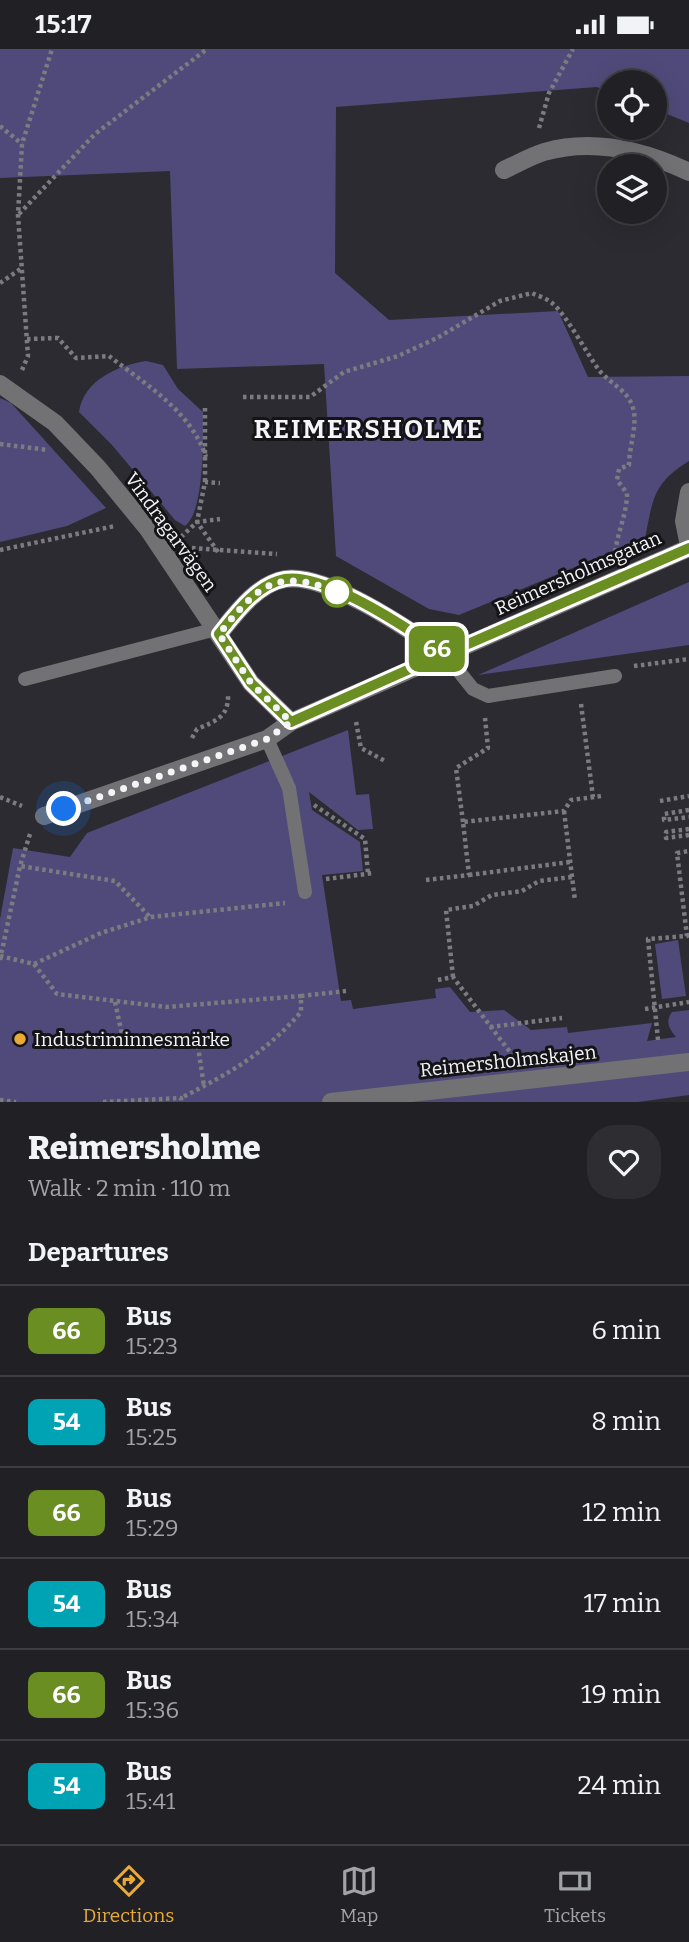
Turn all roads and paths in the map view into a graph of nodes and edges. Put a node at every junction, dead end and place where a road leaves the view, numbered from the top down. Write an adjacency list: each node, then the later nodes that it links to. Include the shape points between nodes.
1 (52, 49): 6 (path)
2 (207, 49): 9 (path, via 95,135)
3 (573, 49): 4 (path)
4 (538, 125)
5 (0, 126): 6 (path)
6 (22, 144): 9 (path)
7 (504, 170): 8 (street, via 544,152 585,146 633,150)
8 (689, 172)
9 (18, 215): 10 (path)
10 (22, 268): 11 (path); 12 (path)
11 (0, 283)
12 (27, 339): 13 (path, via 28,356); 19 (path, via 58,338 76,358 109,356 180,413)
13 (21, 370)
14 (0, 384): 33 (street, Vindragarvägen, via 55,423 98,468 148,529)
15 (243, 397): 32 (path, via 310,397 344,372 398,356 500,301 532,293 553,303 600,371 624,391 633,406 636,423 629,464 619,468 617,479 627,493 627,507)
16 (205, 408): 19 (path)
17 (0, 444): 18 (path, via 43,451)
18 (56, 448)
19 (205, 457): 20 (path)
20 (205, 482): 21 (path); 24 (path)
21 (220, 483)
22 (689, 492): 27 (street, via 684,521)
23 (220, 519): 24 (path)
24 (197, 521): 26 (path); 30 (path)
25 (113, 527): 29 (path)
26 (180, 538)
27 (689, 547): 34 (street, Reimersholmsgatan)
28 (188, 548): 30 (path)
29 (0, 550)
30 (218, 552): 31 (path)
31 (286, 555)
32 (615, 555)
33 (218, 631): 34 (street, via 260,590 285,579 314,582 398,620); 37 (lane); 41 (street, Vindragarvägen, via 251,683)
34 (445, 654): 38 (lane, via 473,689 488,696); 41 (street, Reimersholmsgatan)
35 (689, 659): 36 (path, via 634,666)
36 (615, 676): 38 (lane)
37 (25, 679)
38 (579, 683): 49 (path)
39 (228, 690): 43 (path, via 229,706 220,719 197,729)
40 (485, 709): 55 (path, via 488,748 456,768)
41 (291, 722): 44 (street, Reimersholmsgatan)
42 (356, 722): 45 (path, via 361,748)
43 (192, 738)
44 (267, 739): 46 (lane); 53 (street, Reimersholmsgatan)
45 (385, 761)
46 (289, 789): 64 (lane); 64 (path, via 365,839 371,874 322,880)
47 (602, 796): 49 (path)
48 (689, 796): 50 (path)
49 (593, 797): 51 (path, via 571,800)
50 (660, 801)
51 (564, 810): 55 (path); 59 (path)
52 (689, 810): 54 (path, via 663,814 664,820)
53 (44, 816): 60 (path, via 26,838)
54 (689, 817)
55 (463, 822): 61 (path)
56 (689, 829): 57 (path, via 666,832 666,838)
57 (689, 835)
58 (689, 851): 65 (path, via 677,853)
59 (570, 862): 61 (path); 62 (path)
60 (20, 866): 68 (path, via 116,881); 70 (path)
61 (469, 875): 63 (path)
62 (572, 877): 67 (path); 72 (path, via 539,881 522,891 446,910)
63 (426, 880)
64 (305, 892): 68 (path, via 281,905)
65 (682, 896): 66 (path); 69 (path)
66 (689, 899)
67 (575, 901)
68 (151, 917): 71 (path, via 101,933)
69 (688, 936): 78 (path, via 648,939)
70 (1, 958): 71 (path)
71 (34, 964): 76 (path, via 57,994)
72 (453, 977): 73 (path); 81 (path)
73 (438, 980)
74 (346, 991): 75 (path)
75 (301, 996): 76 (path, via 166,1007); 85 (path, via 301,1012 275,1041 236,1070)
76 (115, 1002): 85 (path, via 123,1039 198,1047)
77 (689, 1002): 78 (path)
78 (655, 1007): 79 (path); 83 (path)
79 (645, 1009)
80 (562, 1019): 81 (path)
81 (489, 1027): 84 (path, via 515,1059)
82 (689, 1062): 83 (street, Reimersholmskajen)
83 (661, 1065): 84 (street, Reimersholmskajen)
84 (518, 1081): 90 (street, Reimersholmskajen)
85 (204, 1086): 87 (path)
86 (0, 1100): 88 (path)
87 (181, 1100): 89 (path)
88 (16, 1102)
89 (103, 1102)
90 (331, 1102)

